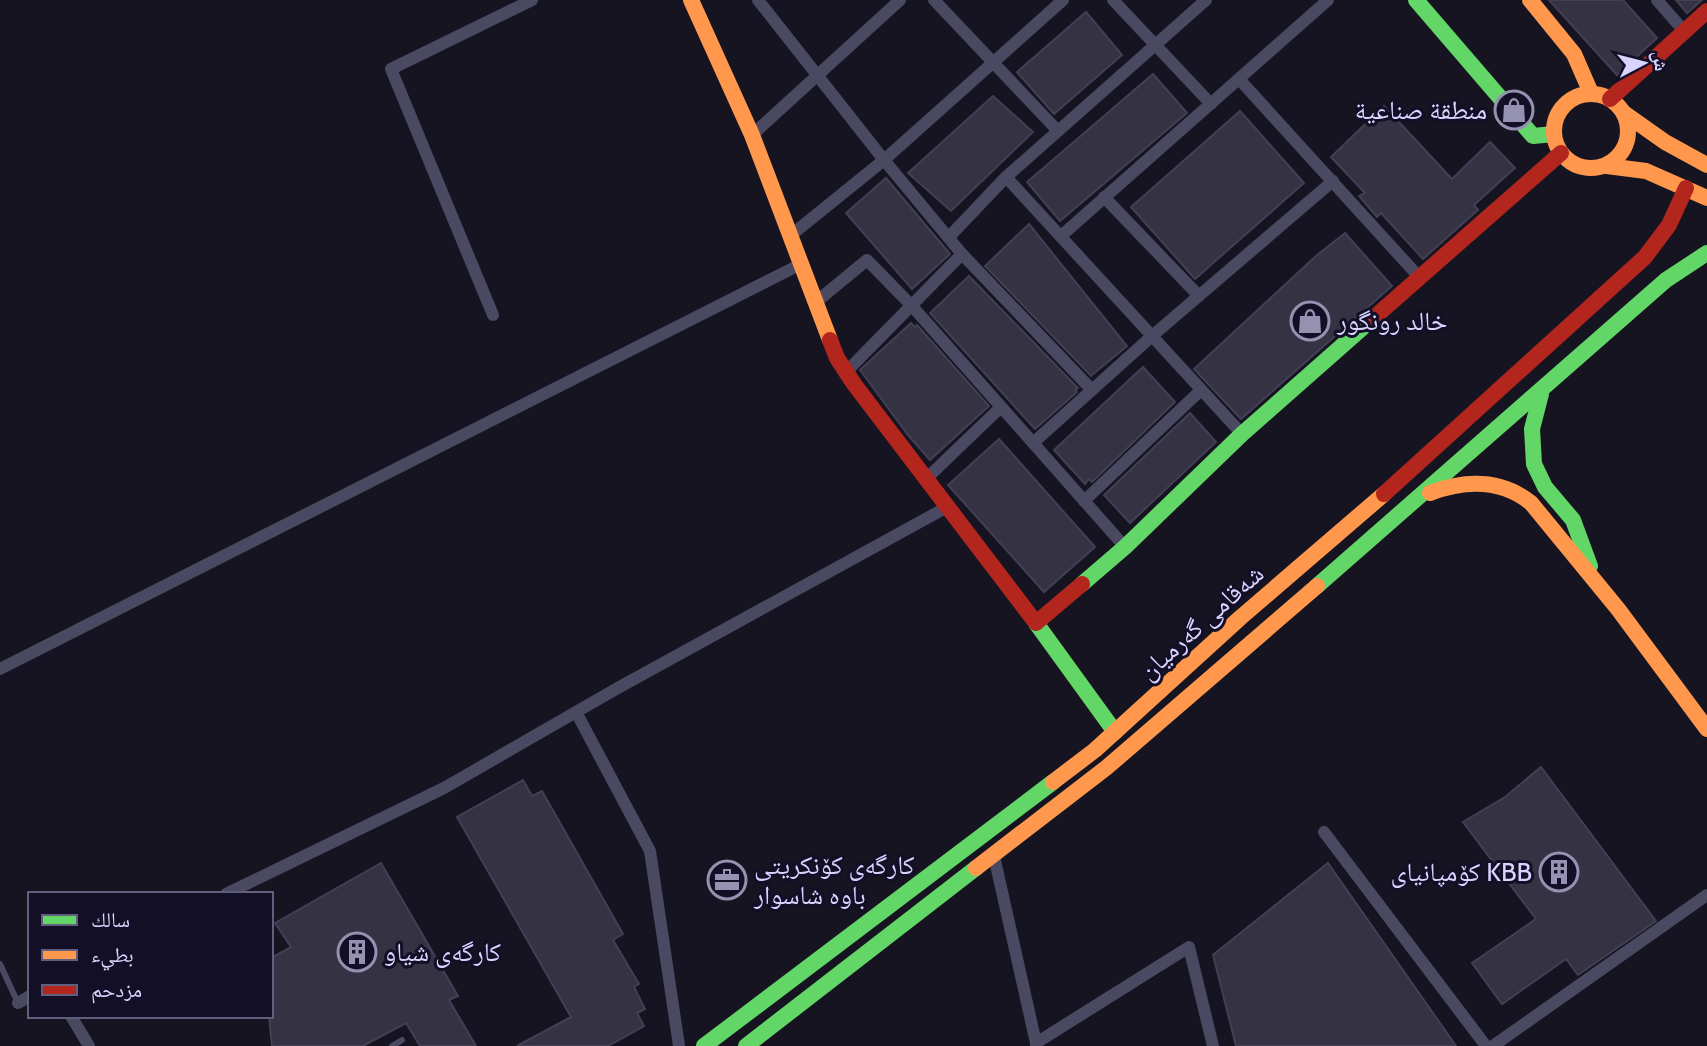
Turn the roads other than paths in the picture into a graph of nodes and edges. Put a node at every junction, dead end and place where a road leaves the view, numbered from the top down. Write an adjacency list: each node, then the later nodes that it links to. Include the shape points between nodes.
1 (532, 0): 47 (street, via 391,69)
2 (691, 0): 25 (main road)
3 (758, 0): 17 (street)
4 (900, 0): 17 (street)
5 (934, 0): 16 (street)
6 (1063, 0): 16 (street)
7 (1113, 0): 15 (street)
8 (1206, 0): 15 (street)
9 (1328, 0): 18 (street)
10 (1416, 0): 24 (main road, via 1534,136)
11 (1530, 0): 19 (main road, via 1578,58)
12 (1657, 0): 14 (street)
13 (1707, 11): 14 (main road)
14 (1684, 31): 20 (main road)
15 (1155, 45): 21 (street); 23 (street)
16 (992, 61): 23 (street); 27 (street)
17 (818, 77): 25 (street); 27 (street)
18 (1239, 79): 21 (street); 31 (street)
19 (1591, 93): 20 (main road); 24 (main road, via 1563,106)
20 (1610, 99): 22 (main road)
21 (1211, 104): 33 (street)
22 (1624, 113): 28 (main road); 29 (main road, via 1627,144)
23 (1058, 131): 30 (street)
24 (1554, 134): 26 (main road)
25 (752, 135): 35 (main road)
26 (1561, 153): 29 (main road, via 1577,166); 41 (main road)
27 (884, 160): 35 (street); 37 (street)
28 (1707, 165)
29 (1606, 166): 32 (main road, via 1643,169)
30 (1006, 177): 36 (street); 37 (street)
31 (1333, 181): 41 (street); 43 (street)
32 (1686, 188): 34 (main road); 42 (main road, شەقامی گەرمیان, via 1658,242)
33 (1104, 197): 36 (street); 43 (street)
34 (1707, 198)
35 (790, 236): 40 (main road)
36 (1061, 236): 48 (street)
37 (949, 237): 39 (street)
38 (1707, 253): 46 (main road, شەقامی گەرمیان, via 1666,280)
39 (962, 254): 45 (street); 51 (street)
40 (801, 264): 44 (main road); 65 (street)
41 (1420, 278): 54 (main road)
42 (1613, 287): 46 (main road); 62 (main road, شەقامی گەرمیان, via 1408,474)
43 (1199, 296): 48 (street)
44 (816, 302): 45 (street, via 867,261); 49 (main road)
45 (912, 306): 49 (street); 53 (street)
46 (1633, 310): 50 (main road, شەقامی گەرمیان)
47 (493, 315)
48 (1152, 336): 51 (street); 52 (street)
49 (846, 372): 56 (main road)
50 (1543, 389): 57 (main road, شەقامی گەرمیان); 61 (main road, via 1532,416 1536,471 1576,523)
51 (1092, 390): 55 (street)
52 (1201, 390): 54 (street); 58 (street)
53 (1001, 407): 55 (street); 56 (street)
54 (1242, 434): 60 (main road)
55 (1033, 443): 58 (street)
56 (927, 478): 59 (main road)
57 (1419, 498): 61 (main road, via 1466,482 1488,483 1511,492 1538,510); 64 (main road, شەقامی گەرمیان)
58 (1084, 500): 60 (street)
59 (949, 506): 63 (main road); 66 (street)
60 (1125, 547): 63 (main road)
61 (1592, 574): 67 (main road)
62 (1256, 604): 64 (main road); 68 (main road, شەقامی گەرمیان)
63 (1036, 623): 68 (main road)
64 (1273, 624): 70 (main road, شەقامی گەرمیان, via 1106,768)
65 (0, 669)
66 (576, 712): 71 (street, via 444,788); 80 (street, via 650,851)
67 (1707, 729)
68 (1115, 732): 81 (main road, شەقامی گەرمیان)
69 (1324, 832): 84 (street)
70 (994, 856): 77 (street); 82 (main road, شەقامی گەرمیان)
71 (230, 892)
72 (1707, 895): 85 (street)
73 (0, 964): 74 (lane)
74 (24, 1000)
75 (72, 1018): 78 (street)
76 (401, 1040): 79 (lane)
77 (1036, 1045): 83 (street, via 1189,947)
78 (89, 1046)
79 (392, 1046)
80 (680, 1046)
81 (704, 1046)
82 (746, 1046)
83 (1213, 1046)
84 (1486, 1046)
85 (1493, 1046)

